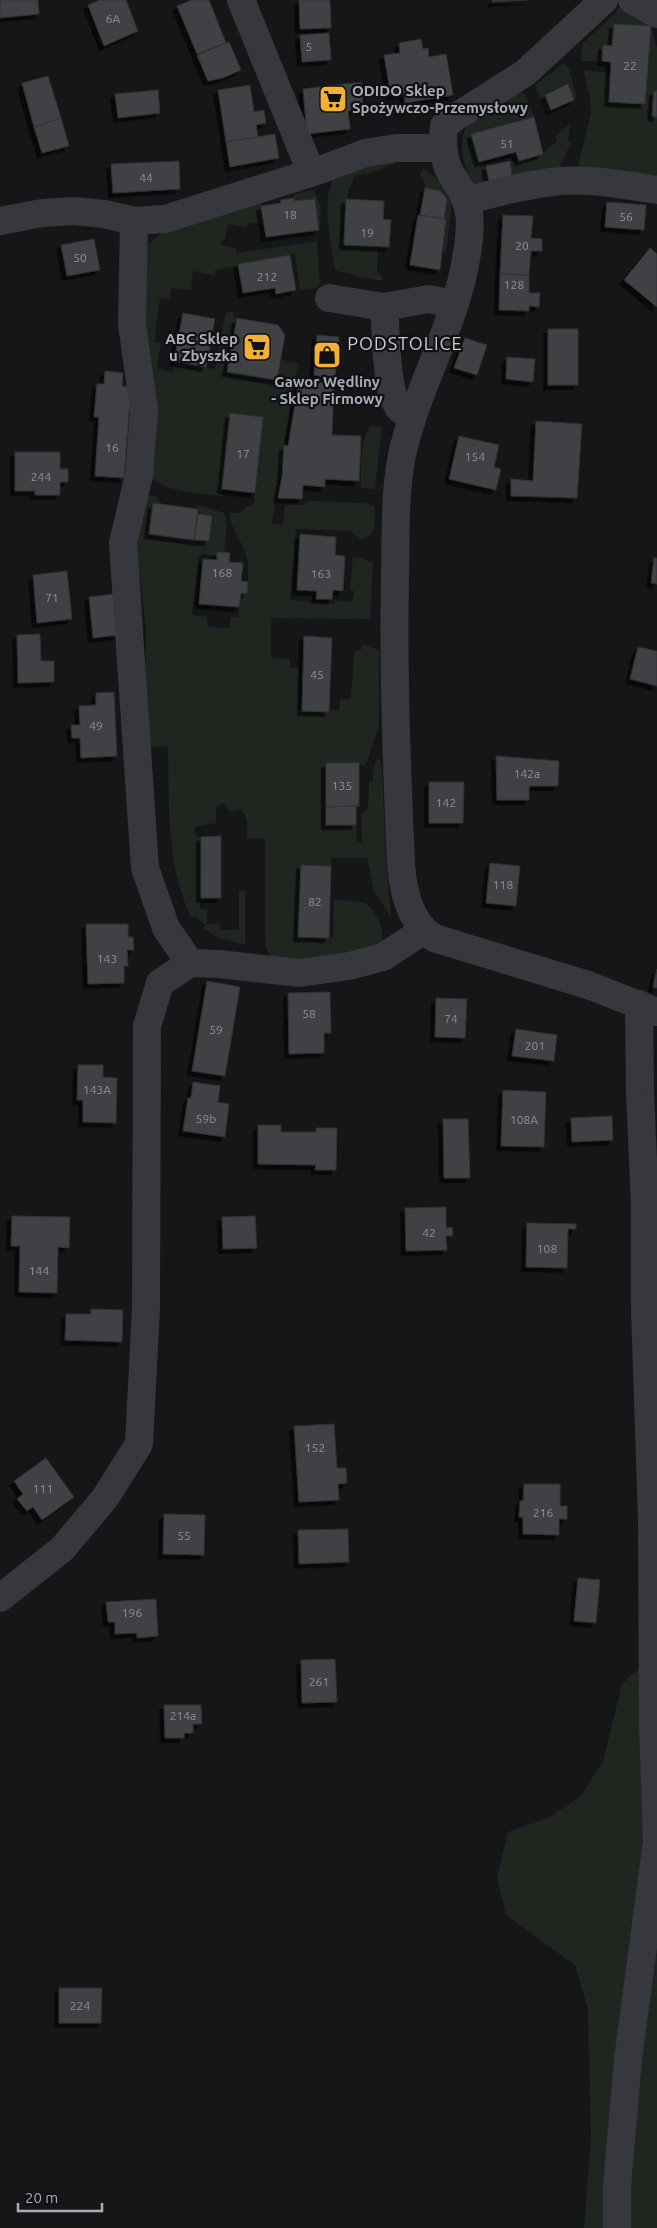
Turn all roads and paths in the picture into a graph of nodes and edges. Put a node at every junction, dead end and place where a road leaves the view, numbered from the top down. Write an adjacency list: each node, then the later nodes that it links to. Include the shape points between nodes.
1 (241, 0): 6 (street)
2 (604, 0): 5 (street, via 525,73 448,122 444,126)
3 (632, 0): 4 (street)
4 (657, 14)
5 (443, 148): 6 (street, via 397,148 365,153); 8 (street, via 450,174)
6 (311, 172): 10 (street, via 165,219)
7 (657, 190): 8 (street, via 563,181 513,188)
8 (466, 201): 12 (street, via 470,218 467,255)
9 (0, 221): 10 (street, via 74,210)
10 (134, 221): 16 (street, via 132,324 144,410 138,475 123,543 145,868 166,928)
11 (329, 298): 13 (street)
12 (454, 304): 13 (street, via 429,299); 14 (street)
13 (384, 307): 14 (street, via 391,392 403,413)
14 (413, 415): 15 (street, via 402,456 396,521 396,736 402,876 411,908)
15 (423, 931): 16 (street, via 383,957 349,966 299,973); 17 (street, via 445,942 588,985)
16 (190, 964): 18 (street, via 160,983 147,1026 146,1308 139,1444 105,1498 62,1549)
17 (648, 1008): 19 (street, via 640,1092 652,1520 656,1841 628,2059 617,2186)
18 (0, 1598)
19 (617, 2228)

